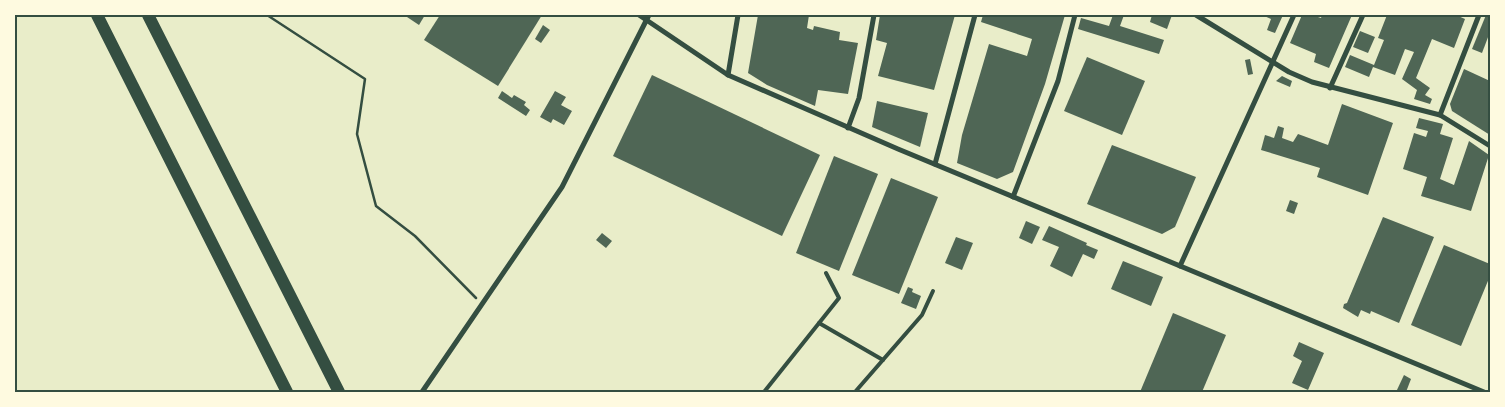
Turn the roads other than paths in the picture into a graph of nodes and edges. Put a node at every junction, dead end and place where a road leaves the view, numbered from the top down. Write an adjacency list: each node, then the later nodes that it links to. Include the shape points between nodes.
1 (97, 15): 26 (highway)
2 (148, 15): 27 (highway)
3 (639, 15): 12 (street)
4 (738, 15): 14 (street)
5 (874, 15): 17 (street, via 859,98)
6 (975, 15): 19 (street)
7 (1075, 15): 20 (street, via 1058,81)
8 (1196, 15): 13 (street)
9 (1294, 15): 13 (street)
10 (1363, 15): 15 (street)
11 (1479, 15): 16 (street)
12 (648, 18): 14 (street); 28 (street, via 562,186)
13 (1272, 61): 15 (street, via 1289,72); 21 (street)
14 (728, 75): 17 (street)
15 (1330, 88): 16 (street)
16 (1440, 115): 18 (street)
17 (848, 128): 19 (street)
18 (1490, 146)
19 (935, 164): 20 (street)
20 (1013, 197): 21 (street)
21 (1180, 266): 31 (street)
22 (826, 273): 24 (lane, via 839,298)
23 (933, 291): 25 (lane, via 922,315)
24 (819, 323): 25 (lane); 29 (lane)
25 (883, 360): 30 (lane)
26 (287, 392)
27 (339, 392)
28 (422, 392)
29 (764, 392)
30 (855, 392)
31 (1484, 392)

